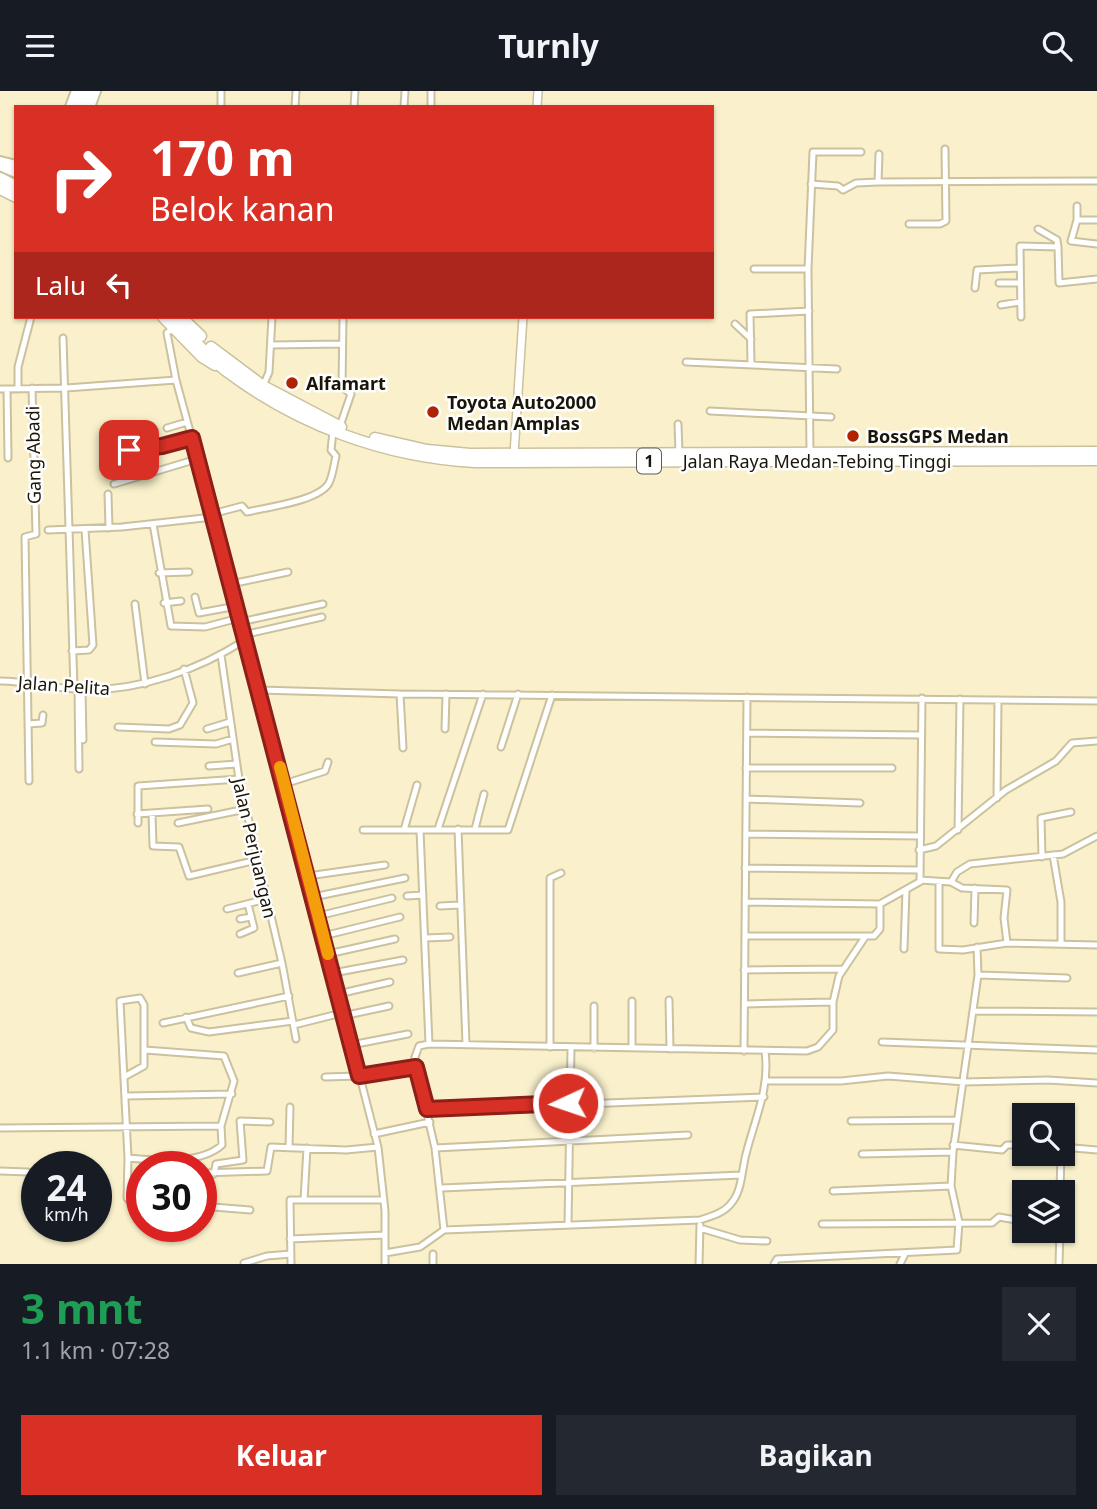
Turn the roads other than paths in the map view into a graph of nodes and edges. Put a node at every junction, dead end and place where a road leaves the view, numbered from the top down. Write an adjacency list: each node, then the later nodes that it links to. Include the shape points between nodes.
1 (945, 149): 7 (street)
2 (861, 152): 8 (street, via 814,151)
3 (879, 154): 6 (street)
4 (0, 178): 9 (highway)
5 (1097, 181): 7 (street)
6 (878, 182): 7 (street); 8 (street, via 856,183 843,190)
7 (946, 182): 13 (street, via 946,222)
8 (811, 184): 19 (street)
9 (14, 193)
10 (1077, 206): 11 (street)
11 (1077, 220): 12 (street); 15 (street, via 1072,243)
12 (1097, 220)
13 (909, 224)
14 (1038, 229): 16 (street, via 1057,240)
15 (1097, 244)
16 (1058, 247): 17 (street, via 1020,246); 20 (street, via 1059,283)
17 (1019, 268): 22 (street); 23 (street, via 977,270)
18 (754, 269): 19 (street)
19 (808, 269): 26 (street)
20 (1097, 279)
21 (999, 283): 22 (street)
22 (1019, 283): 24 (street)
23 (975, 288)
24 (1020, 302): 25 (street); 27 (street)
25 (1001, 305)
26 (809, 311): 37 (street, via 751,313); 44 (street)
27 (1021, 317)
28 (30, 319): 49 (street, via 18,367)
29 (183, 319): 40 (highway, 1)
30 (192, 319): 43 (highway)
31 (272, 319): 39 (street)
32 (343, 319): 38 (street)
33 (523, 319): 63 (street)
34 (172, 322): 40 (highway, 1); 43 (highway, via 201,357); 46 (street, via 167,343)
35 (734, 324): 37 (street)
36 (62, 338): 51 (street)
37 (751, 339): 42 (street)
38 (342, 344): 39 (street); 58 (street, via 342,387 351,394)
39 (271, 345): 47 (street)
40 (211, 352): 43 (highway, 1)
41 (686, 362): 42 (street)
42 (751, 364): 44 (street)
43 (226, 365): 47 (highway, Jalan Raya Medan-Tebing Tinggi / 1); 58 (highway, Jalan Raya Medan-Tebing Tinggi / 1, via 282,407)
44 (811, 366): 45 (street); 53 (street)
45 (837, 369)
46 (176, 380): 51 (street); 55 (street)
47 (263, 386): 58 (highway, Jalan Raya Medan-Tebing Tinggi / 1)
48 (3, 389): 49 (street); 65 (street)
49 (18, 389): 50 (street)
50 (32, 389): 51 (street); 93 (street, Gang Abadi, via 35,535 25,538)
51 (66, 389): 74 (street)
52 (710, 411): 53 (street)
53 (812, 415): 54 (street); 62 (street)
54 (831, 417)
55 (187, 422): 57 (street); 59 (street)
56 (678, 424): 64 (street)
57 (167, 428)
58 (336, 429): 63 (highway, Jalan Raya Medan-Tebing Tinggi / 1, via 427,450); 67 (highway, Jalan Raya Medan-Tebing Tinggi / 1, via 418,456 475,462); 70 (street, via 332,475 315,495 247,512 242,506)
59 (192, 438): 61 (street); 66 (street)
60 (1097, 452): 62 (highway, Jalan Raya Medan-Tebing Tinggi / 1)
61 (106, 453)
62 (810, 453): 64 (highway, Jalan Raya Medan-Tebing Tinggi / 1)
63 (514, 454): 64 (highway, Jalan Raya Medan-Tebing Tinggi / 1)
64 (679, 454)
65 (8, 459)
66 (197, 459): 68 (street); 70 (street)
67 (1097, 460)
68 (114, 484)
69 (108, 494): 72 (street)
70 (213, 515): 71 (street); 79 (street)
71 (153, 524): 72 (street); 78 (street)
72 (109, 527): 75 (street)
73 (48, 530): 74 (street)
74 (70, 530): 75 (street); 89 (street)
75 (85, 530): 89 (street, via 93,645 89,650)
76 (189, 572): 78 (street)
77 (288, 572): 79 (street)
78 (159, 573): 82 (street)
79 (231, 584): 85 (street)
80 (195, 597): 85 (street, via 199,613)
81 (181, 601): 82 (street)
82 (164, 603): 87 (street, via 173,627)
83 (135, 604): 94 (street)
84 (323, 604): 87 (street)
85 (237, 606): 87 (street)
86 (322, 617): 88 (street)
87 (240, 620): 88 (street)
88 (244, 638): 90 (street, Jalan Pelita); 96 (street)
89 (72, 651): 95 (street)
90 (221, 655): 91 (street, Jalan Pelita); 108 (street, Jalan Perjuangan)
91 (184, 669): 94 (street, Jalan Pelita); 110 (street, via 192,703 180,725 169,729)
92 (0, 681): 93 (street, Jalan Pelita)
93 (27, 682): 95 (street, Jalan Pelita); 109 (street)
94 (145, 684): 95 (street, Jalan Pelita)
95 (78, 689): 116 (street); 126 (street)
96 (260, 690): 97 (street); 129 (street)
97 (400, 694): 98 (street); 120 (street)
98 (446, 694): 99 (street); 111 (street)
99 (483, 694): 100 (street); 144 (street)
100 (518, 694): 101 (street); 119 (street)
101 (552, 695): 102 (street); 146 (street, via 510,829)
102 (747, 697): 103 (street); 113 (street)
103 (922, 698): 104 (street); 114 (street)
104 (960, 699): 105 (street); 150 (street)
105 (998, 700): 106 (street); 132 (street)
106 (1097, 701)
107 (43, 715): 109 (street, via 42,723)
108 (230, 722): 112 (street); 115 (street, Jalan Perjuangan)
109 (29, 725): 128 (street)
110 (118, 727)
111 (445, 729)
112 (208, 730)
113 (747, 733): 114 (street); 124 (street)
114 (920, 735): 153 (street)
115 (233, 739): 117 (street, via 219,744); 122 (street, Jalan Perjuangan)
116 (83, 740)
117 (155, 741)
118 (1097, 741): 132 (street, via 1072,744 1056,761)
119 (501, 747)
120 (403, 748)
121 (328, 762): 129 (street, via 325,771)
122 (237, 764): 123 (street); 127 (street, Jalan Perjuangan)
123 (209, 767)
124 (746, 768): 125 (street); 133 (street)
125 (892, 768)
126 (79, 769)
127 (239, 779): 136 (street, Jalan Perjuangan); 140 (street, via 138,786)
128 (29, 781)
129 (284, 784): 162 (street)
130 (417, 785): 148 (street)
131 (484, 794): 146 (street)
132 (997, 798): 150 (street)
133 (746, 799): 134 (street); 151 (street)
134 (860, 803)
135 (208, 809): 137 (street)
136 (246, 809): 141 (street); 157 (street, Jalan Perjuangan)
137 (190, 810): 138 (street); 141 (street)
138 (152, 813): 140 (street); 157 (street, via 153,846 179,847 189,876)
139 (1071, 813): 156 (street, via 1041,818)
140 (138, 814): 142 (street)
141 (193, 821): 143 (street)
142 (138, 823)
143 (178, 823)
144 (438, 829): 145 (street); 149 (street)
145 (458, 829): 146 (street); 177 (street)
146 (474, 829)
147 (363, 830): 148 (street)
148 (404, 830): 149 (street)
149 (420, 830): 169 (street)
150 (958, 830): 154 (street, via 936,846)
151 (746, 834): 153 (street); 159 (street)
152 (1097, 835): 155 (street)
153 (919, 837): 154 (street)
154 (919, 850): 160 (street)
155 (1053, 855): 156 (street); 193 (street, via 1061,902)
156 (1042, 857): 166 (street, via 970,864)
157 (257, 860): 173 (street, Jalan Perjuangan)
158 (385, 865): 162 (street)
159 (745, 868): 160 (street); 174 (street)
160 (919, 870): 164 (street)
161 (561, 873): 228 (street, via 550,879)
162 (308, 876): 171 (street)
163 (405, 878): 171 (street)
164 (921, 881): 165 (street); 168 (street)
165 (939, 882): 166 (street); 195 (street, via 939,949)
166 (951, 882): 167 (street)
167 (975, 888): 184 (street); 192 (street, via 1007,891)
168 (906, 890): 176 (street); 196 (street)
169 (423, 895): 170 (street); 190 (street)
170 (407, 896)
171 (313, 897): 180 (street)
172 (392, 898): 180 (street)
173 (266, 899): 175 (street); 199 (street, Jalan Perjuangan)
174 (745, 902): 176 (street); 187 (street)
175 (248, 904): 179 (street); 181 (street)
176 (880, 904): 189 (street, via 879,932)
177 (458, 905): 178 (street); 225 (street)
178 (440, 906)
179 (226, 909)
180 (318, 916): 186 (street)
181 (251, 917): 183 (street); 185 (street, via 254,929)
182 (400, 918): 186 (street)
183 (240, 919)
184 (974, 923)
185 (240, 934)
186 (323, 936): 197 (street)
187 (745, 936): 189 (street); 201 (street)
188 (450, 937): 190 (street)
189 (865, 937): 200 (street)
190 (426, 938): 224 (street)
191 (395, 939): 197 (street)
192 (1007, 943): 193 (street); 195 (street)
193 (1061, 944): 194 (street)
194 (1097, 945)
195 (977, 947): 204 (street)
196 (904, 949)
197 (328, 954): 203 (street)
198 (403, 960): 203 (street)
199 (282, 963): 202 (street); 208 (street, Jalan Perjuangan)
200 (843, 969): 201 (street); 211 (street)
201 (744, 970): 212 (street)
202 (238, 973)
203 (333, 973): 207 (street)
204 (978, 975): 205 (street); 215 (street)
205 (1067, 978)
206 (390, 982): 207 (street)
207 (338, 994): 217 (street)
208 (289, 996): 218 (street); 220 (street, Jalan Perjuangan)
209 (669, 1000): 232 (street)
210 (632, 1001): 231 (street)
211 (833, 1002): 212 (street); 236 (street, via 833,1030 818,1047)
212 (745, 1004): 235 (street)
213 (389, 1006): 217 (street)
214 (594, 1006): 230 (street)
215 (973, 1011): 216 (street); 227 (street)
216 (1097, 1012)
217 (343, 1014): 220 (street); 226 (street)
218 (186, 1017): 219 (street); 220 (street, via 191,1028 209,1032)
219 (163, 1023)
220 (294, 1023): 222 (street, Jalan Perjuangan)
221 (408, 1034): 226 (street)
222 (296, 1039)
223 (882, 1042): 227 (street)
224 (429, 1044): 225 (street); 237 (street, via 416,1050)
225 (466, 1044): 228 (street)
226 (351, 1045): 238 (street)
227 (969, 1046): 234 (street); 242 (street)
228 (550, 1047): 229 (street)
229 (571, 1048): 230 (street); 247 (street)
230 (594, 1048): 231 (street)
231 (632, 1048): 232 (street)
232 (670, 1049): 235 (street)
233 (145, 1050): 239 (street, via 143,1069); 239 (street, via 143,1001 122,999); 244 (street, via 222,1055 233,1075)
234 (1097, 1050)
235 (744, 1051): 236 (street)
236 (765, 1051): 241 (street)
237 (416, 1067): 238 (street); 249 (street)
238 (359, 1076): 240 (street); 257 (street)
239 (124, 1077): 245 (street)
240 (325, 1077)
241 (767, 1081): 242 (street, via 888,1076); 246 (street)
242 (964, 1082): 243 (street); 250 (street)
243 (1097, 1083)
244 (232, 1094): 245 (street); 254 (street)
245 (126, 1095): 256 (street)
246 (764, 1097): 247 (street); 275 (street)
247 (568, 1103): 249 (street); 259 (street)
248 (290, 1107): 261 (street)
249 (427, 1109): 253 (street)
250 (957, 1120): 251 (street); 264 (street)
251 (851, 1121)
252 (270, 1122): 271 (street, via 240,1121 243,1160)
253 (430, 1122): 257 (street); 266 (street)
254 (221, 1126): 256 (street); 269 (street, via 222,1145)
255 (0, 1128): 256 (street)
256 (128, 1128): 268 (street)
257 (374, 1134): 262 (street)
258 (688, 1135): 259 (street)
259 (568, 1142): 266 (street); 276 (street)
260 (1012, 1145): 264 (street, via 1002,1150)
261 (289, 1147): 263 (street); 274 (street, via 271,1147 267,1171)
262 (377, 1147): 263 (street); 281 (street)
263 (307, 1148): 280 (street)
264 (953, 1148): 270 (street); 277 (street)
265 (1075, 1148): 267 (street)
266 (435, 1149): 278 (street)
267 (1097, 1150)
268 (128, 1151)
269 (209, 1151)
270 (862, 1154)
271 (217, 1164)
272 (0, 1171): 273 (street)
273 (21, 1172)
274 (217, 1174)
275 (741, 1175): 276 (street); 285 (street, via 737,1195 728,1207)
276 (568, 1183): 278 (street); 287 (street)
277 (951, 1186): 279 (street); 286 (street)
278 (442, 1188): 290 (street)
279 (833, 1191)
280 (304, 1200): 281 (street); 292 (street, via 289,1202)
281 (384, 1201): 291 (street)
282 (217, 1207): 283 (street)
283 (250, 1210)
284 (1012, 1219): 286 (street)
285 (700, 1220): 287 (street); 289 (street)
286 (958, 1222): 288 (street); 298 (street, via 955,1251)
287 (568, 1224): 290 (street)
288 (822, 1224)
289 (700, 1228): 293 (street, via 740,1240); 303 (street)
290 (444, 1230): 295 (street, via 419,1247)
291 (385, 1235): 292 (street); 295 (street)
292 (290, 1238): 296 (street)
293 (766, 1241)
294 (1060, 1243): 306 (street)
295 (385, 1253): 301 (street)
296 (291, 1254): 299 (street); 300 (street)
297 (433, 1254): 302 (street)
298 (905, 1254): 304 (street, via 777,1259); 305 (street)
299 (244, 1263)
300 (291, 1264)
301 (385, 1264)
302 (433, 1264)
303 (699, 1264)
304 (774, 1264)
305 (900, 1264)
306 (1059, 1264)

